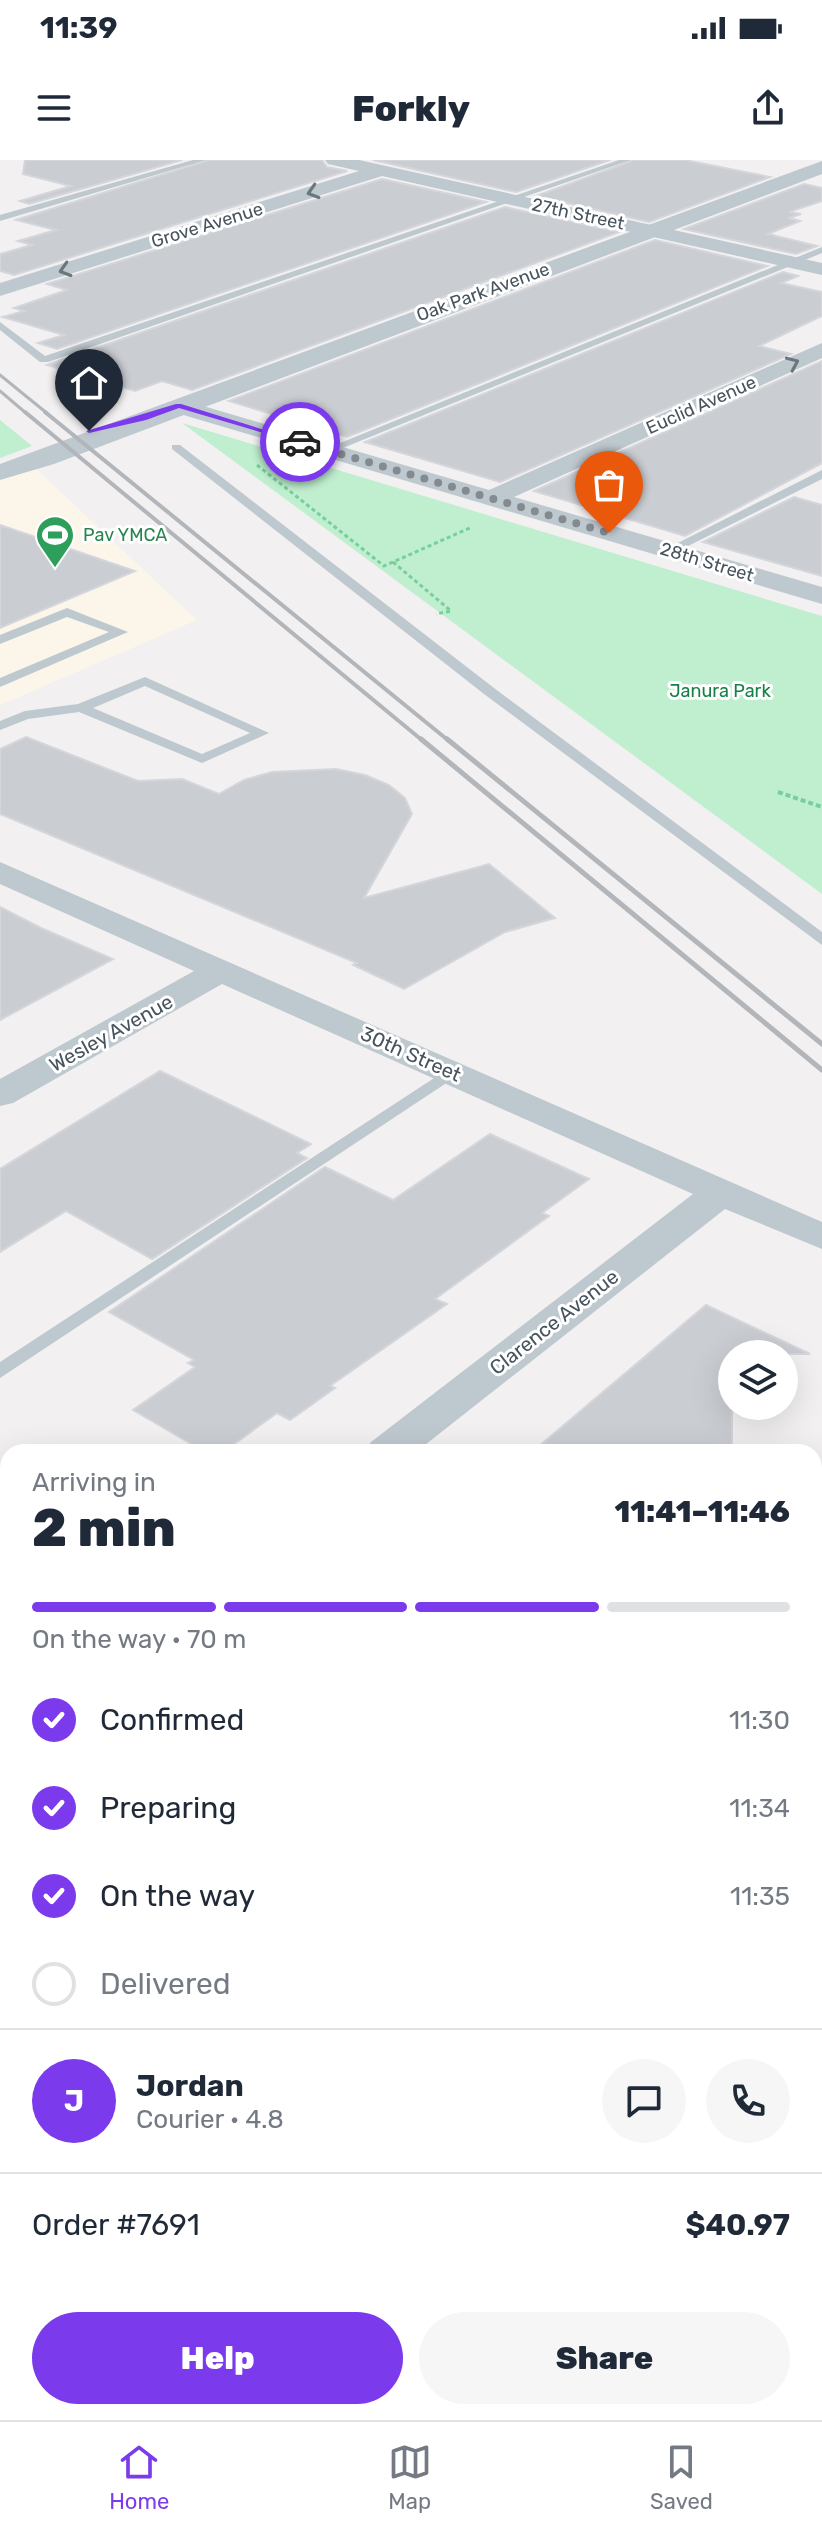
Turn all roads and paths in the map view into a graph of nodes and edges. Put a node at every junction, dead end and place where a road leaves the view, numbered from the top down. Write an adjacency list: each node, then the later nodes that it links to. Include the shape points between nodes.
1 (202, 160): 8 (lane)
2 (334, 160): 6 (street, 27th Street)
3 (414, 160): 6 (street, Grove Avenue)
4 (627, 160): 7 (lane)
5 (822, 167): 9 (street, Oak Park Avenue)
6 (381, 170): 7 (street, 27th Street); 13 (street, Grove Avenue, one-way to 13)
7 (510, 199): 9 (street, 27th Street); 14 (lane, via 44,360)
8 (0, 218)
9 (650, 230): 11 (street, 27th Street); 16 (street, Oak Park Avenue)
10 (822, 250): 11 (lane)
11 (792, 262): 12 (street, 27th Street); 18 (lane)
12 (822, 269)
13 (0, 290)
14 (0, 325)
15 (822, 350): 22 (street, Euclid Avenue, one-way to 15)
16 (178, 406): 18 (street, 28th Street); 20 (street, Oak Park Avenue)
17 (176, 447): 33 (lane, via 489,691)
18 (329, 450): 22 (street, 28th Street)
19 (247, 457): 23 (path, via 384,566)
20 (0, 472)
21 (822, 474): 24 (lane)
22 (492, 498): 24 (street, 28th Street)
23 (477, 524)
24 (668, 551): 25 (street, 28th Street)
25 (822, 596)
26 (0, 640): 27 (lane, via 67,612 121,632)
27 (0, 683)
28 (81, 708): 28 (lane, via 145,681 262,733 202,759); 29 (lane, via 25,715)
29 (0, 726)
30 (778, 792): 31 (path)
31 (822, 807)
32 (4, 877): 34 (street, 30th Street)
33 (822, 940)
34 (221, 970): 35 (street, 30th Street); 36 (street, Wesley Avenue)
35 (451, 1072): 37 (street, 30th Street); 39 (lane)
36 (0, 1095)
37 (721, 1192): 38 (street, 30th Street); 40 (street, Clarence Avenue)
38 (822, 1237)
39 (0, 1371)
40 (397, 1444)

